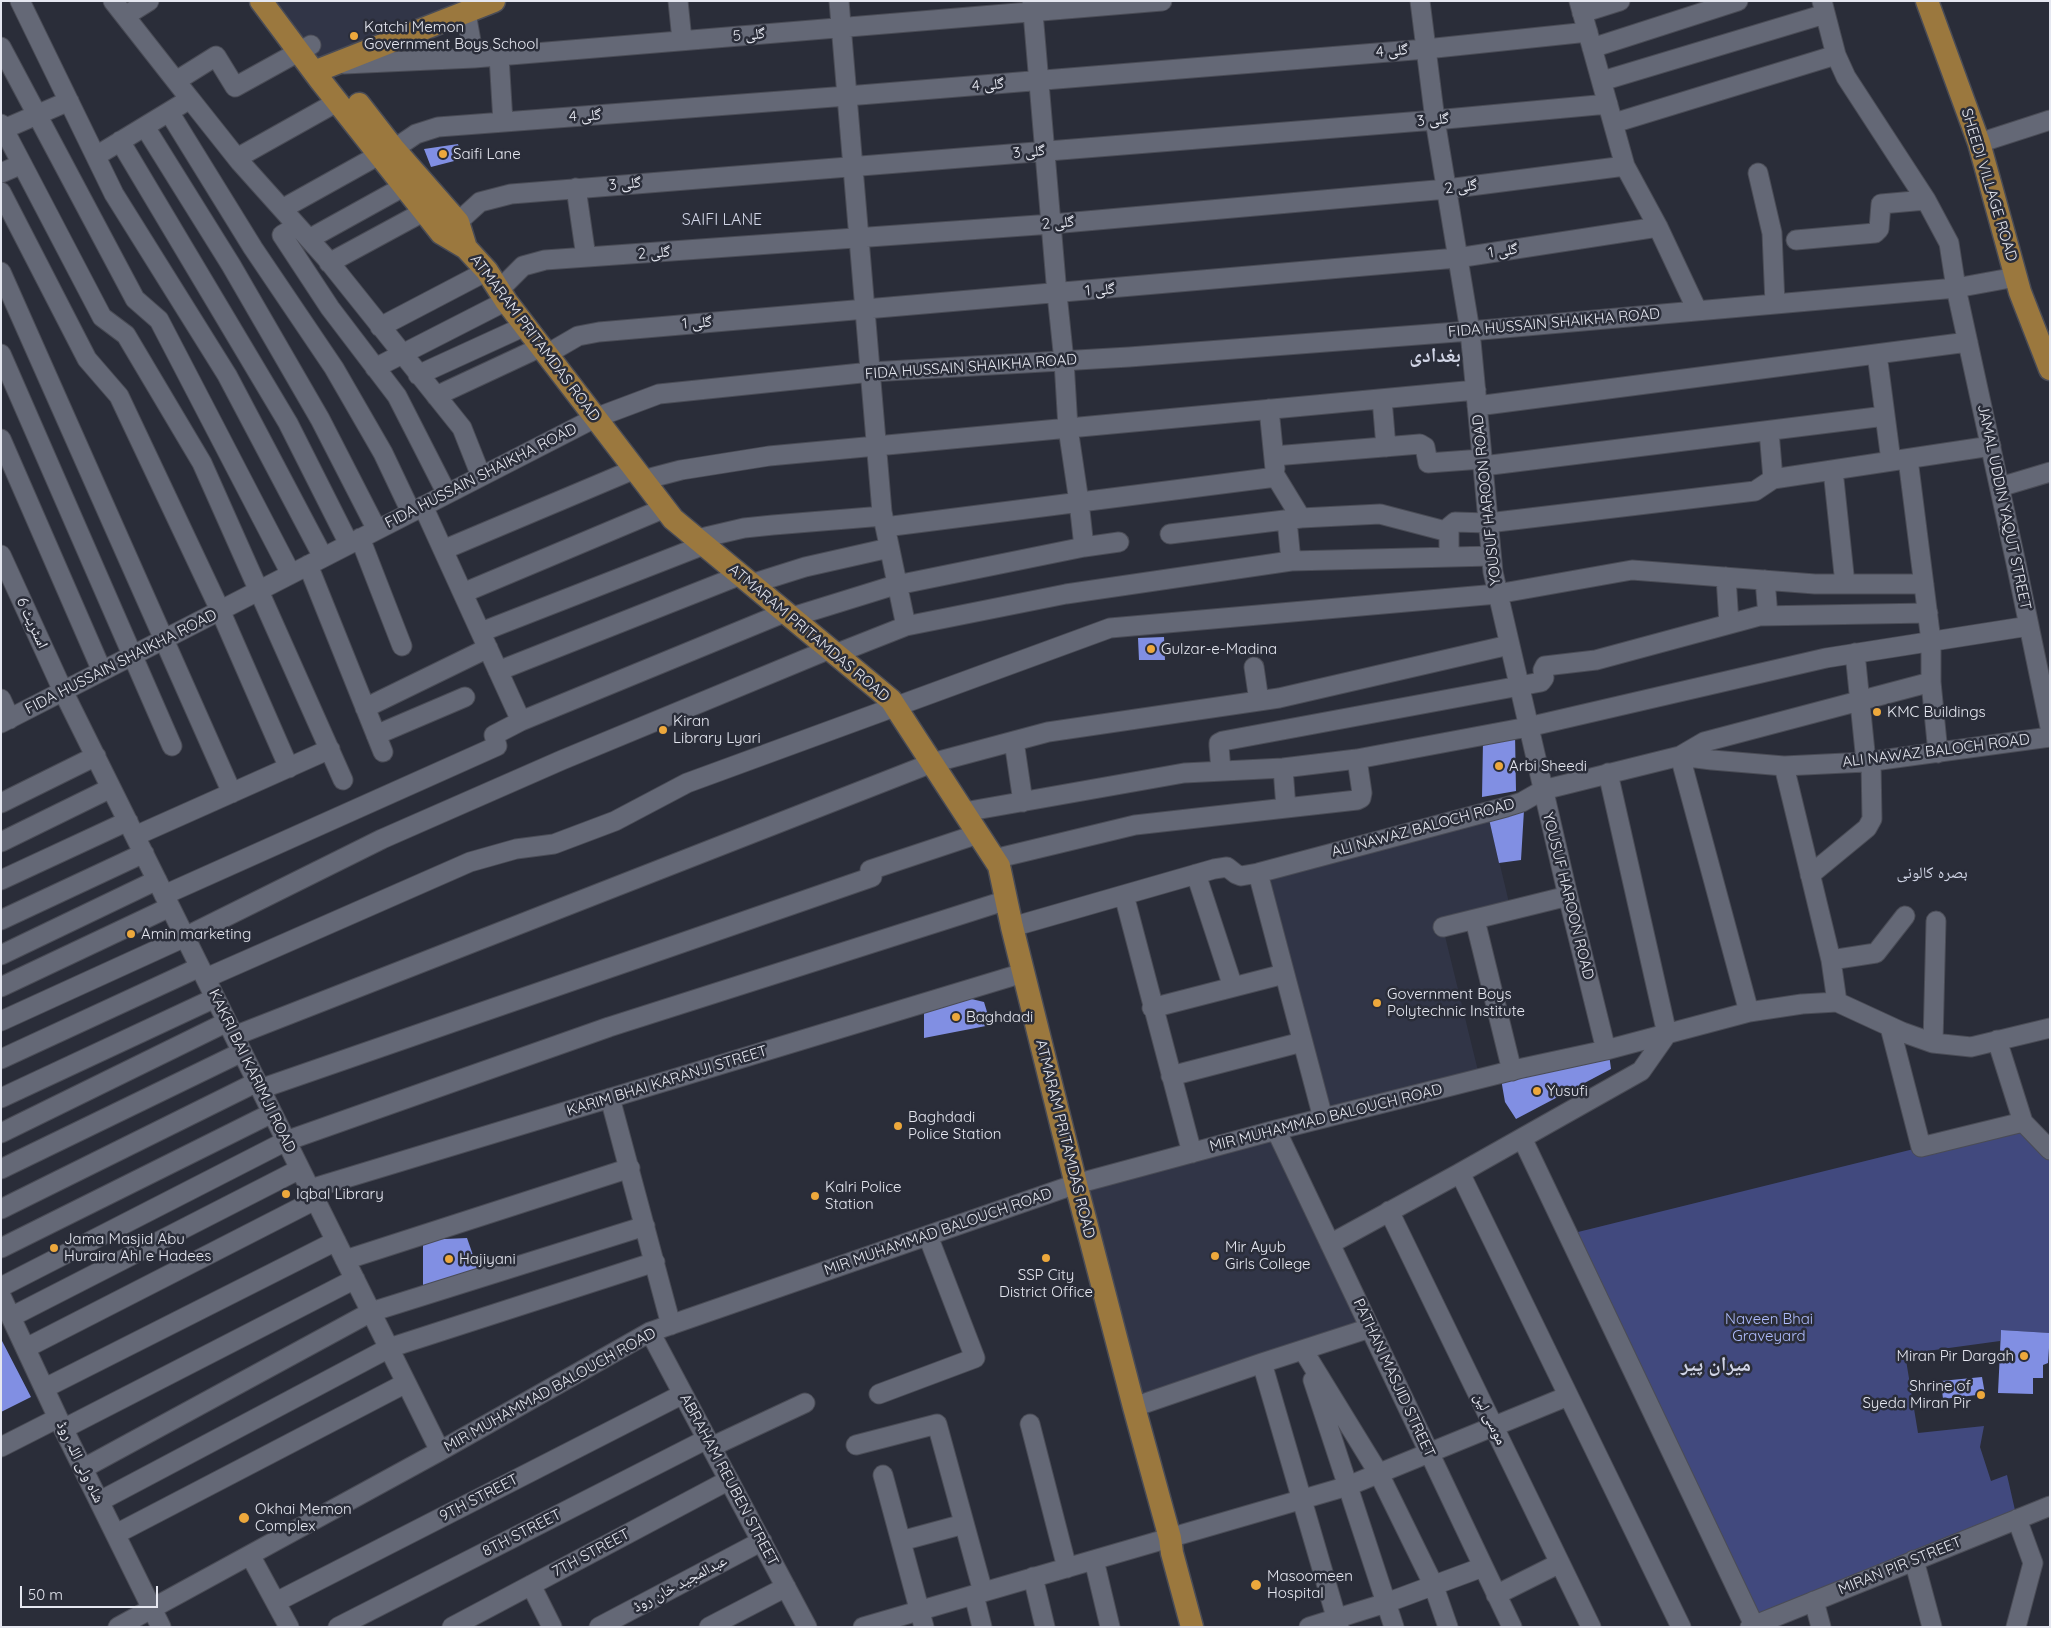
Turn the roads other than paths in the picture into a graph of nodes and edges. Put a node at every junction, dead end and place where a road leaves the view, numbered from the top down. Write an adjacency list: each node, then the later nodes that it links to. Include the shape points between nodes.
1 (20, 1): 34 (street)
2 (113, 1): 18 (street)
3 (150, 1): 18 (street)
4 (261, 1): 23 (main road, ATMARAM PRITAMDAS ROAD)
5 (278, 1): 23 (main road, ATMARAM PRITAMDAS ROAD)
6 (678, 1): 20 (street)
7 (839, 1): 19 (street)
8 (1162, 1): 14 (street, گلی 5)
9 (1420, 1): 24 (street, YOUSUF HAROON ROAD)
10 (1620, 1): 15 (street)
11 (1738, 1): 21 (street, گلی 4)
12 (1927, 1): 46 (main road, SHEEDI VILLAGE ROAD)
13 (493, 2): 17 (main road)
14 (1033, 6): 19 (street, گلی 5); 30 (street)
15 (1580, 7): 21 (street)
16 (1824, 8): 25 (street, JAMAL UDDIN YAQUT STREET); 31 (street)
17 (466, 13): 27 (street); 28 (main road)
18 (125, 16): 29 (street)
19 (841, 27): 20 (street, گلی 5); 32 (street)
20 (682, 40): 26 (street, گلی 5)
21 (1590, 40): 24 (street, گلی 4); 31 (street)
22 (1, 47): 38 (street)
23 (305, 48): 28 (main road, ATMARAM PRITAMDAS ROAD); 29 (street, via 235,87 216,56)
24 (1426, 48): 30 (street, گلی 4); 39 (street, YOUSUF HAROON ROAD)
25 (1836, 55): 42 (street); 60 (street, JAMAL UDDIN YAQUT STREET, via 1846,77)
26 (499, 56): 27 (street, گلی 5); 41 (street)
27 (474, 58): 28 (street, گلی 5)
28 (326, 68): 35 (main road, ATMARAM PRITAMDAS ROAD); 48 (main road, ATMARAM PRITAMDAS ROAD)
29 (176, 81): 33 (street)
30 (1039, 81): 32 (street, گلی 4); 47 (street)
31 (1602, 81): 36 (street)
32 (846, 96): 41 (street, گلی 4); 52 (street)
33 (190, 99): 37 (street); 50 (street)
34 (68, 101): 38 (street); 49 (street)
35 (337, 102): 48 (main road, ATMARAM PRITAMDAS ROAD); 50 (street)
36 (1608, 104): 39 (street, گلی 3); 42 (street)
37 (169, 112): 44 (street); 120 (street, via 253,248 334,368)
38 (37, 115): 43 (street); 136 (street, via 134,299 159,320)
39 (1435, 120): 47 (street, گلی 3); 58 (street, YOUSUF HAROON ROAD)
40 (2050, 120): 46 (street)
41 (503, 122): 48 (street, گلی 4, via 438,127 416,134)
42 (1614, 123): 53 (street)
43 (3, 127): 51 (street)
44 (145, 127): 45 (street); 126 (street, via 232,265 310,402)
45 (120, 141): 49 (street); 126 (street, via 288,422)
46 (1979, 143): 75 (main road, SHEEDI VILLAGE ROAD)
47 (1044, 151): 52 (street, گلی 3); 64 (street)
48 (387, 152): 56 (main road, ATMARAM PRITAMDAS ROAD); 61 (street, گلی 4); 63 (main road, ATMARAM PRITAMDAS ROAD)
49 (96, 156): 136 (street, via 114,194 227,376)
50 (237, 158): 61 (street)
51 (22, 164): 54 (street); 143 (street, via 102,318 126,335 202,463)
52 (852, 166): 57 (street, گلی 3); 67 (street)
53 (1625, 166): 58 (street, گلی 2); 65 (street)
54 (1, 173)
55 (1758, 173): 79 (street, via 1772,233)
56 (403, 186): 62 (main road, ATMARAM PRITAMDAS ROAD); 66 (street)
57 (576, 188): 63 (street, گلی 3, via 511,194 480,202); 70 (street)
58 (1447, 189): 64 (street, گلی 2); 71 (street, YOUSUF HAROON ROAD)
59 (1, 192): 146 (street, via 87,359 119,396)
60 (1926, 200): 68 (street, via 1881,204 1876,233); 76 (street, JAMAL UDDIN YAQUT STREET, via 1949,243)
61 (282, 209): 66 (street)
62 (424, 211): 69 (main road, ATMARAM PRITAMDAS ROAD, via 441,233); 72 (street)
63 (458, 222): 69 (main road, ATMARAM PRITAMDAS ROAD)
64 (1052, 224): 67 (street, گلی 2); 77 (street)
65 (1658, 227): 71 (street, گلی 1); 81 (street)
66 (303, 233): 72 (street); 91 (street, via 282,235 330,308)
67 (860, 238): 70 (street, گلی 2); 80 (street)
68 (1796, 240)
69 (466, 248): 73 (main road, ATMARAM PRITAMDAS ROAD)
70 (586, 257): 78 (street, گلی 2, via 545,260 523,266)
71 (1457, 258): 77 (street, گلی 1); 84 (street, YOUSUF HAROON ROAD)
72 (329, 262): 83 (street)
73 (488, 271): 78 (main road, ATMARAM PRITAMDAS ROAD); 83 (street)
74 (1, 272): 153 (street)
75 (2016, 277): 76 (street, FIDA HUSSAIN SHAIKHA ROAD); 92 (main road, SHEEDI VILLAGE ROAD)
76 (1956, 288): 79 (street, FIDA HUSSAIN SHAIKHA ROAD); 85 (street, JAMAL UDDIN YAQUT STREET)
77 (1057, 294): 80 (street, گلی 1); 90 (street)
78 (503, 295): 82 (main road, ATMARAM PRITAMDAS ROAD); 88 (street, گلی 2)
79 (1775, 304): 81 (street, FIDA HUSSAIN SHAIKHA ROAD)
80 (866, 308): 86 (street, گلی 1, via 599,332 578,336); 93 (street)
81 (1697, 310): 84 (street, FIDA HUSSAIN SHAIKHA ROAD)
82 (524, 326): 86 (main road, ATMARAM PRITAMDAS ROAD); 94 (street)
83 (380, 327): 88 (street)
84 (1470, 331): 90 (street, FIDA HUSSAIN SHAIKHA ROAD); 96 (street, YOUSUF HAROON ROAD)
85 (1968, 342): 89 (street); 105 (street, JAMAL UDDIN YAQUT STREET)
86 (544, 351): 95 (street, گلی 1); 100 (main road, ATMARAM PRITAMDAS ROAD)
87 (1, 354): 160 (street)
88 (401, 354): 91 (street, گلی 2); 94 (street)
89 (1877, 354): 96 (street); 99 (street)
90 (1064, 361): 93 (street, FIDA HUSSAIN SHAIKHA ROAD); 101 (street)
91 (376, 368): 117 (street, via 397,396)
92 (2050, 369)
93 (871, 372): 100 (street, FIDA HUSSAIN SHAIKHA ROAD, via 659,394); 104 (street)
94 (418, 375): 95 (street)
95 (436, 396): 113 (street, via 462,428)
96 (1476, 398): 97 (street); 109 (street, YOUSUF HAROON ROAD)
97 (1382, 399): 98 (street); 106 (street)
98 (1269, 409): 101 (street); 107 (street)
99 (1885, 416): 102 (street); 108 (street)
100 (595, 418): 112 (main road, ATMARAM PRITAMDAS ROAD); 113 (street, FIDA HUSSAIN SHAIKHA ROAD)
101 (1068, 428): 104 (street); 118 (street)
102 (1769, 431): 109 (street); 115 (street)
103 (1, 439): 162 (street)
104 (877, 446): 112 (street, via 769,456); 122 (street)
105 (1991, 446): 108 (street); 116 (street, JAMAL UDDIN YAQUT STREET)
106 (1386, 447): 107 (street); 109 (street, via 1424,444 1430,464)
107 (1274, 456): 114 (street)
108 (1900, 460): 110 (street); 141 (street)
109 (1482, 462): 123 (street, YOUSUF HAROON ROAD)
110 (1833, 470): 115 (street); 140 (street)
111 (2050, 472): 116 (street)
112 (639, 474): 119 (main road, ATMARAM PRITAMDAS ROAD); 131 (street)
113 (481, 476): 117 (street, FIDA HUSSAIN SHAIKHA ROAD)
114 (1276, 478): 118 (street); 121 (street)
115 (1773, 479): 123 (street, via 1755,491)
116 (2000, 487): 152 (street, JAMAL UDDIN YAQUT STREET)
117 (447, 494): 120 (street, FIDA HUSSAIN SHAIKHA ROAD)
118 (1079, 502): 122 (street); 129 (street)
119 (665, 508): 127 (main road, ATMARAM PRITAMDAS ROAD); 144 (street)
120 (417, 509): 126 (street, FIDA HUSSAIN SHAIKHA ROAD); 131 (street)
121 (1294, 519): 124 (street, via 1380,514); 125 (street); 135 (street)
122 (884, 522): 127 (street, via 744,528); 130 (street)
123 (1488, 523): 124 (street, via 1455,522 1449,527); 133 (street, YOUSUF HAROON ROAD)
124 (1449, 532): 134 (street)
125 (1170, 534)
126 (362, 538): 136 (street, FIDA HUSSAIN SHAIKHA ROAD); 157 (street)
127 (700, 542): 138 (main road, ATMARAM PRITAMDAS ROAD); 154 (street)
128 (1120, 542): 129 (street)
129 (1084, 547): 142 (street)
130 (889, 548): 138 (street); 142 (street)
131 (443, 550): 144 (street)
132 (1, 555): 166 (street, اسٹریٹ 6)
133 (1491, 556): 134 (street); 145 (street, YOUSUF HAROON ROAD)
134 (1449, 557): 135 (street)
135 (1290, 561): 151 (street, via 1066,594)
136 (307, 565): 143 (street, FIDA HUSSAIN SHAIKHA ROAD); 172 (street)
137 (1726, 577): 139 (street); 145 (street, via 1632,570); 150 (street)
138 (746, 579): 148 (main road, ATMARAM PRITAMDAS ROAD); 163 (street)
139 (1765, 580): 140 (street); 149 (street)
140 (1845, 584): 141 (street)
141 (1924, 584): 147 (street)
142 (897, 586): 148 (street); 151 (street)
143 (259, 590): 146 (street, FIDA HUSSAIN SHAIKHA ROAD); 180 (street)
144 (463, 594): 154 (street)
145 (1498, 594): 156 (street, YOUSUF HAROON ROAD); 171 (street, via 1110,628)
146 (220, 610): 153 (street, FIDA HUSSAIN SHAIKHA ROAD); 188 (street)
147 (1928, 613): 149 (street); 155 (street)
148 (789, 615): 158 (main road, ATMARAM PRITAMDAS ROAD); 174 (street)
149 (1768, 616): 150 (street)
150 (1730, 624): 165 (street, via 1596,660 1545,666 1541,682)
151 (906, 626): 158 (street)
152 (2030, 626): 155 (street); 176 (street, JAMAL UDDIN YAQUT STREET)
153 (164, 639): 160 (street, FIDA HUSSAIN SHAIKHA ROAD); 195 (street)
154 (484, 640): 163 (street); 172 (street)
155 (1932, 641): 159 (street); 164 (street)
156 (1509, 645): 165 (street, YOUSUF HAROON ROAD); 170 (street)
157 (402, 646)
158 (833, 652): 171 (main road, ATMARAM PRITAMDAS ROAD); 219 (street, via 562,760 382,839)
159 (1855, 653): 169 (street); 175 (street)
160 (132, 656): 162 (street, FIDA HUSSAIN SHAIKHA ROAD); 179 (street)
161 (1254, 667): 170 (street)
162 (102, 671): 166 (street, FIDA HUSSAIN SHAIKHA ROAD)
163 (498, 671): 174 (street)
164 (1931, 682): 169 (street); 181 (street)
165 (1518, 687): 175 (street, YOUSUF HAROON ROAD); 190 (street, via 1223,741 1219,743)
166 (63, 691): 173 (street, FIDA HUSSAIN SHAIKHA ROAD); 182 (street, KAKRI BAI KARIMJI ROAD)
167 (465, 697): 172 (street, via 380,744)
168 (1, 699): 173 (street)
169 (1860, 699): 183 (street, via 1704,742); 185 (street)
170 (1259, 701): 178 (street, via 1048,732)
171 (895, 706): 186 (main road, ATMARAM PRITAMDAS ROAD); 222 (street, via 687,783 615,821 554,844 516,849 470,862)
172 (365, 708)
173 (6, 721)
174 (521, 721): 209 (street, via 494,735 497,746)
175 (1528, 727): 184 (street); 194 (street, YOUSUF HAROON ROAD)
176 (2050, 727)
177 (2050, 737): 181 (street, ALI NAWAZ BALOCH ROAD)
178 (1014, 741): 186 (street); 197 (street)
179 (172, 746)
180 (330, 750): 188 (street); 192 (street)
181 (1938, 752): 185 (street, ALI NAWAZ BALOCH ROAD)
182 (96, 756): 193 (street, KAKRI BAI KARIMJI ROAD); 196 (street)
183 (1680, 756): 187 (street, ALI NAWAZ BALOCH ROAD); 191 (street, ALI NAWAZ BALOCH ROAD); 230 (street)
184 (1357, 759): 189 (street); 198 (street, via 1361,798)
185 (1868, 762): 187 (street, ALI NAWAZ BALOCH ROAD); 207 (street, via 1872,819 1867,828)
186 (932, 763): 199 (main road, ATMARAM PRITAMDAS ROAD); 235 (street)
187 (1784, 766): 207 (street)
188 (289, 768): 195 (street)
189 (1283, 768): 190 (street); 198 (street)
190 (1221, 772): 197 (street, via 1184,773)
191 (1608, 773): 194 (street, ALI NAWAZ BALOCH ROAD); 234 (street)
192 (344, 780)
193 (111, 788): 200 (street, KAKRI BAI KARIMJI ROAD); 202 (street)
194 (1543, 790): 205 (street, ALI NAWAZ BALOCH ROAD, via 1506,807); 211 (street, YOUSUF HAROON ROAD)
195 (232, 793): 200 (street)
196 (1, 802)
197 (1022, 802): 199 (street)
198 (1286, 808): 204 (street, via 1134,825)
199 (964, 812): 201 (main road, ATMARAM PRITAMDAS ROAD)
200 (132, 829): 203 (street, KAKRI BAI KARIMJI ROAD); 208 (street)
201 (978, 834): 204 (main road, ATMARAM PRITAMDAS ROAD); 243 (street, via 870,870 872,877)
202 (1, 842)
203 (144, 853): 209 (street, KAKRI BAI KARIMJI ROAD); 214 (street)
204 (994, 859): 212 (main road, ATMARAM PRITAMDAS ROAD, via 999,866)
205 (1258, 872): 206 (street, ALI NAWAZ BALOCH ROAD, via 1242,876 1227,867); 224 (street)
206 (1196, 874): 210 (street, ALI NAWAZ BALOCH ROAD); 226 (street)
207 (1810, 875): 221 (street)
208 (1, 880)
209 (164, 894): 219 (street, KAKRI BAI KARIMJI ROAD); 220 (street); 225 (street)
210 (1124, 895): 217 (street, ALI NAWAZ BALOCH ROAD); 229 (street)
211 (1568, 896): 215 (street); 239 (street, YOUSUF HAROON ROAD)
212 (1007, 900): 217 (main road, ATMARAM PRITAMDAS ROAD); 252 (street, via 609,1027)
213 (1905, 916): 221 (street, via 1876,953)
214 (1, 920)
215 (1475, 920): 218 (street); 241 (street)
216 (1936, 921): 238 (street)
217 (1012, 927): 223 (main road, ATMARAM PRITAMDAS ROAD)
218 (1443, 928)
219 (185, 937): 222 (street, KAKRI BAI KARIMJI ROAD); 231 (street)
220 (1, 955)
221 (1832, 960): 228 (street)
222 (203, 973): 227 (street, KAKRI BAI KARIMJI ROAD); 240 (street)
223 (1023, 973): 245 (street, KARIM BHAI KARANJI STREET); 259 (main road, ATMARAM PRITAMDAS ROAD)
224 (1284, 974): 226 (street); 237 (street)
225 (1, 987)
226 (1233, 987): 229 (street)
227 (215, 998): 235 (street, KAKRI BAI KARIMJI ROAD); 244 (street)
228 (1837, 1002): 230 (street, MIR MUHAMMAD BALOUCH ROAD); 232 (street, MIR MUHAMMAD BALOUCH ROAD)
229 (1152, 1008): 242 (street)
230 (1749, 1012): 234 (street, MIR MUHAMMAD BALOUCH ROAD)
231 (1, 1021)
232 (1890, 1027): 238 (street, MIR MUHAMMAD BALOUCH ROAD); 248 (street, via 1921,1147)
233 (2049, 1031): 236 (street, MIR MUHAMMAD BALOUCH ROAD)
234 (1667, 1034): 239 (street, MIR MUHAMMAD BALOUCH ROAD); 251 (street, via 1641,1071)
235 (234, 1037): 243 (street, KAKRI BAI KARIMJI ROAD); 250 (street); 256 (street)
236 (1997, 1040): 238 (street, MIR MUHAMMAD BALOUCH ROAD, via 1971,1047); 248 (street)
237 (1302, 1042): 242 (street); 247 (street)
238 (1933, 1043)
239 (1606, 1050): 241 (street, MIR MUHAMMAD BALOUCH ROAD)
240 (1, 1059)
241 (1512, 1071): 247 (street, MIR MUHAMMAD BALOUCH ROAD)
242 (1171, 1076): 254 (street)
243 (258, 1085): 246 (street, KAKRI BAI KARIMJI ROAD); 261 (street)
244 (1, 1098)
245 (610, 1098): 255 (street); 260 (street, KARIM BHAI KARANJI STREET)
246 (272, 1113): 252 (street, KAKRI BAI KARIMJI ROAD); 267 (street)
247 (1322, 1118): 249 (street, MIR MUHAMMAD BALOUCH ROAD)
248 (2023, 1122): 253 (street)
249 (1276, 1130): 254 (street, MIR MUHAMMAD BALOUCH ROAD); 266 (street, PATHAN MASJID STREET)
250 (1, 1133)
251 (1522, 1138): 258 (street); 328 (street)
252 (286, 1142): 257 (street, KAKRI BAI KARIMJI ROAD); 271 (street)
253 (2050, 1150)
254 (1192, 1153): 259 (street, MIR MUHAMMAD BALOUCH ROAD)
255 (630, 1168): 263 (street); 268 (street)
256 (1, 1169)
257 (300, 1169): 260 (street, KAKRI BAI KARIMJI ROAD); 272 (street)
258 (1460, 1173): 262 (street); 285 (street)
259 (1076, 1184): 264 (street, MIR MUHAMMAD BALOUCH ROAD); 287 (main road, ATMARAM PRITAMDAS ROAD)
260 (313, 1194): 265 (street, KAKRI BAI KARIMJI ROAD); 277 (street, KARIM BHAI KARANJI STREET)
261 (1, 1209)
262 (1389, 1211): 266 (street); 290 (street, موسی لین)
263 (645, 1226): 269 (street); 273 (street)
264 (928, 1236): 274 (street, MIR MUHAMMAD BALOUCH ROAD); 284 (street, via 975,1358)
265 (336, 1241): 268 (street, KAKRI BAI KARIMJI ROAD); 282 (street)
266 (1330, 1244): 275 (street, PATHAN MASJID STREET)
267 (1, 1248)
268 (345, 1260): 270 (street, KAKRI BAI KARIMJI ROAD)
269 (655, 1262): 274 (street); 278 (street)
270 (355, 1280): 273 (street, KAKRI BAI KARIMJI ROAD); 288 (street)
271 (1, 1287)
272 (6, 1310): 277 (street, شاہ ولی اللہ روڈ)
273 (371, 1312): 278 (street, KAKRI BAI KARIMJI ROAD); 296 (street)
274 (671, 1325): 276 (street, MIR MUHAMMAD BALOUCH ROAD)
275 (1370, 1328): 279 (street); 295 (street, PATHAN MASJID STREET)
276 (650, 1332): 283 (street, ABRAHAM REUBEN STREET); 294 (street, MIR MUHAMMAD BALOUCH ROAD)
277 (26, 1348): 282 (street, شاہ ولی اللہ روڈ)
278 (389, 1348): 281 (street, KAKRI BAI KARIMJI ROAD); 302 (street)
279 (1303, 1350): 280 (street); 297 (street); 300 (street)
280 (1262, 1362): 287 (street); 301 (street)
281 (406, 1383): 294 (street, KAKRI BAI KARIMJI ROAD); 306 (street)
282 (45, 1388): 288 (street, شاہ ولی اللہ روڈ)
283 (683, 1394): 291 (street, ABRAHAM REUBEN STREET); 323 (street, 9TH STREET)
284 (878, 1394)
285 (1568, 1396): 290 (street); 348 (street)
286 (805, 1403): 291 (street, 8TH STREET)
287 (1134, 1407): 307 (main road, ATMARAM PRITAMDAS ROAD)
288 (62, 1423): 293 (street); 296 (street, شاہ ولی اللہ روڈ)
289 (1030, 1424): 315 (street)
290 (1494, 1427): 295 (street); 313 (street, موسی لین)
291 (709, 1443): 299 (street, ABRAHAM REUBEN STREET); 332 (street, 8TH STREET)
292 (856, 1445): 305 (street, via 937,1424)
293 (1, 1447)
294 (440, 1451): 310 (street, MIR MUHAMMAD BALOUCH ROAD)
295 (1429, 1453): 297 (street); 314 (street, PATHAN MASJID STREET)
296 (84, 1468): 302 (street, شاہ ولی اللہ روڈ)
297 (1379, 1474): 300 (street); 317 (street)
298 (883, 1475): 309 (street)
299 (729, 1480): 308 (street, ABRAHAM REUBEN STREET); 318 (street, 7TH STREET)
300 (1348, 1486): 301 (street); 324 (street)
301 (1302, 1499): 307 (street); 327 (street)
302 (100, 1502): 306 (street, شاہ ولی اللہ روڈ)
303 (2050, 1506): 304 (street, MIRAN PIR STREET)
304 (2017, 1519): 312 (street, MIRAN PIR STREET); 351 (street, via 2032,1563)
305 (964, 1524): 309 (street); 320 (street)
306 (116, 1534): 325 (street, شاہ ولی اللہ روڈ)
307 (1170, 1538): 311 (street); 342 (main road, ATMARAM PRITAMDAS ROAD)
308 (762, 1541): 319 (street, ABRAHAM REUBEN STREET); 335 (street, عبدالمجید خان روڈ)
309 (901, 1541): 326 (street)
310 (250, 1555): 323 (street); 325 (street, MIR MUHAMMAD BALOUCH ROAD)
311 (1094, 1560): 315 (street); 341 (street)
312 (1914, 1560): 322 (street, MIRAN PIR STREET); 350 (street)
313 (1560, 1563): 321 (street); 347 (street, موسی لین)
314 (1483, 1567): 317 (street); 321 (street, PATHAN MASJID STREET)
315 (1067, 1568): 316 (street)
316 (1033, 1578): 320 (street); 340 (street)
317 (1433, 1584): 324 (street); 345 (street)
318 (531, 1585): 333 (street, 7TH STREET); 334 (street)
319 (786, 1587): 336 (street); 337 (street, ABRAHAM REUBEN STREET)
320 (978, 1593): 326 (street); 339 (street)
321 (1496, 1595): 346 (street, PATHAN MASJID STREET)
322 (1814, 1601): 328 (street, MIRAN PIR STREET); 349 (street)
323 (276, 1602): 331 (street)
324 (1386, 1602): 327 (street); 344 (street)
325 (152, 1609): 329 (street, MIR MUHAMMAD BALOUCH ROAD); 330 (street, شاہ ولی اللہ روڈ)
326 (922, 1618): 338 (street)
327 (1338, 1623): 343 (street)
328 (1752, 1626)
329 (118, 1627)
330 (161, 1627)
331 (289, 1627)
332 (338, 1627)
333 (452, 1627)
334 (552, 1627)
335 (599, 1627)
336 (709, 1627)
337 (807, 1627)
338 (863, 1627)
339 (982, 1627)
340 (1045, 1627)
341 (1110, 1627)
342 (1192, 1627)
343 (1309, 1627)
344 (1394, 1627)
345 (1448, 1627)
346 (1512, 1627)
347 (1590, 1627)
348 (1681, 1627)
349 (1821, 1627)
350 (1932, 1627)
351 (2016, 1627)

